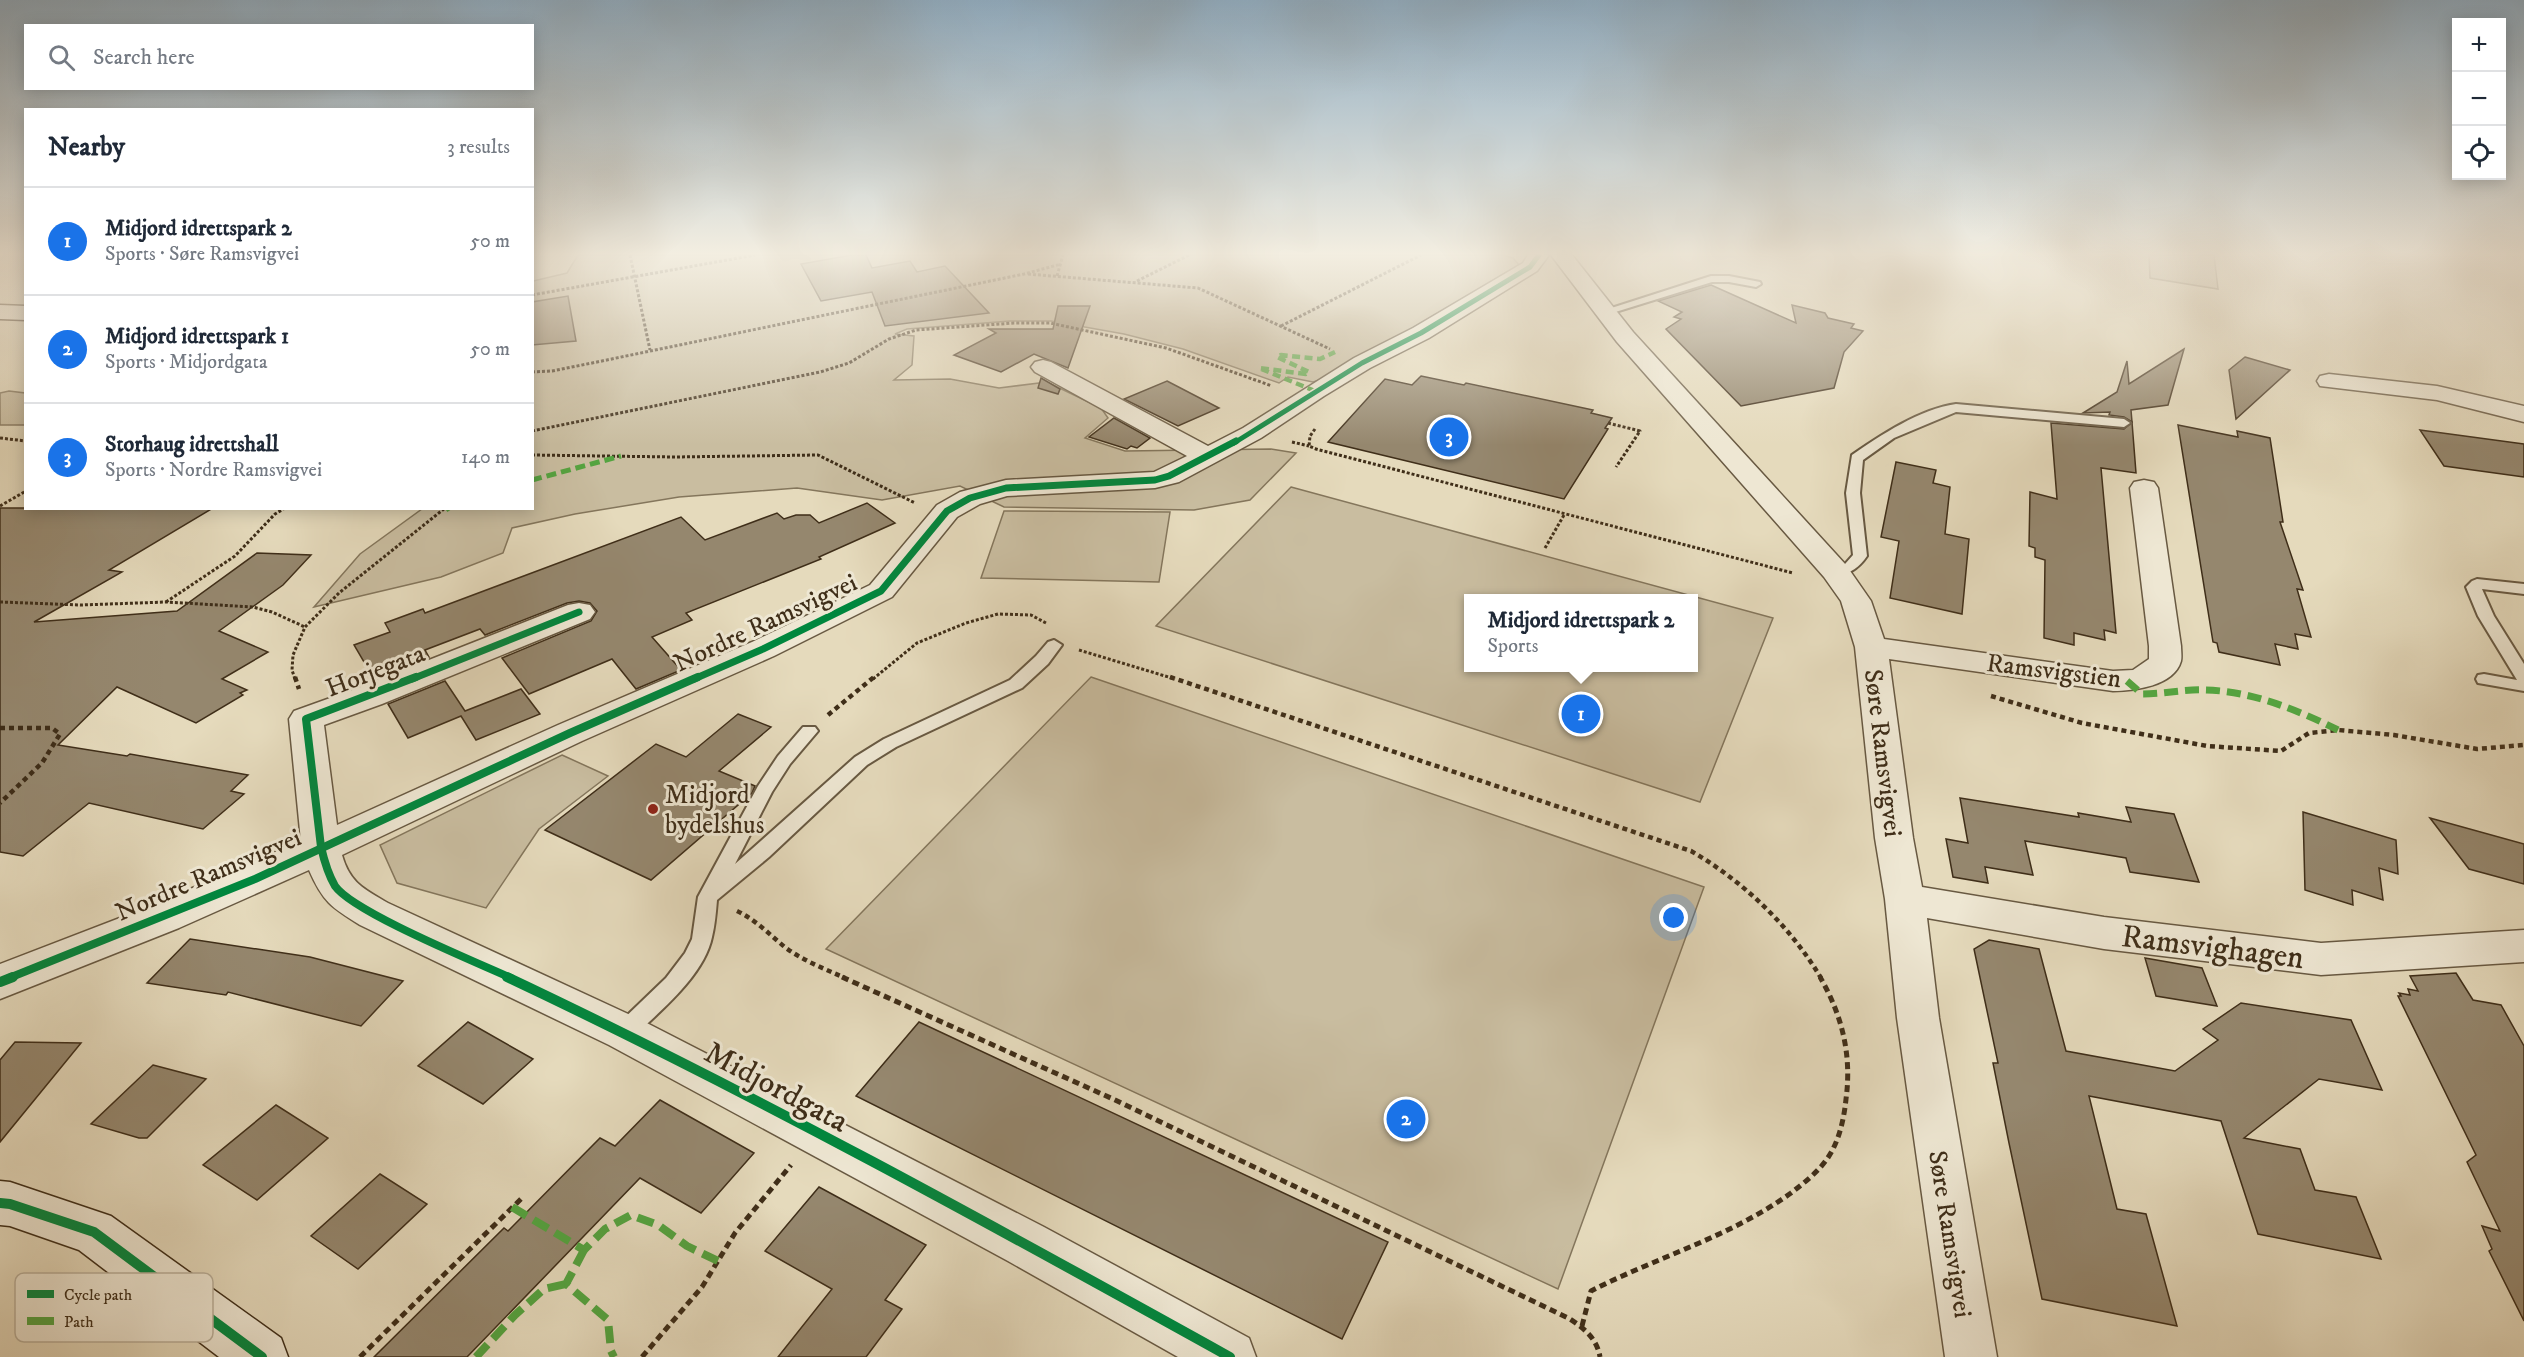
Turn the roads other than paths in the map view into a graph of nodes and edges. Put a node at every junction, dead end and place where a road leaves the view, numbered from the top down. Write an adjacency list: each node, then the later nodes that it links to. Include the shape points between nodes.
1 (1447, 318): 7 (street, Nordre Ramsvigvei, via 1362,363)
2 (1610, 318): 9 (street, Søre Ramsvigvei)
3 (1043, 367): 7 (street)
4 (2329, 381): 5 (street, via 2437,393)
5 (2524, 414)
6 (2124, 423): 9 (lane, via 1949,409 1889,435 1857,459 1853,493 1860,556)
7 (1207, 456): 18 (street, Nordre Ramsvigvei, via 1155,480 1006,488 970,498 947,511 880,591)
8 (2144, 488): 13 (street, Ramsvigstien, via 2165,646 2165,661 2156,672 2137,680 2113,681)
9 (1842, 580): 13 (street, Søre Ramsvigvei, via 1860,610)
10 (2524, 589): 14 (lane, via 2485,584 2474,587 2486,616)
11 (579, 612): 18 (street, Horjegata, via 306,719)
12 (1054, 645): 19 (lane, via 1016,684 890,742 861,761)
13 (1871, 647): 20 (street, Søre Ramsvigvei)
14 (2524, 677)
15 (2484, 680): 16 (lane)
16 (2524, 687)
17 (809, 730): 19 (lane, via 764,790)
18 (321, 847): 22 (street, Nordre Ramsvigvei, via 165,917); 23 (street, Midjordgata, via 336,886 374,914)
19 (708, 897): 23 (lane, via 702,939 693,958 673,984)
20 (1905, 899): 21 (street, Ramsvighagen, via 2104,933 2321,959); 29 (street, Søre Ramsvigvei, via 1918,1018)
21 (2524, 946)
22 (0, 982)
23 (624, 1032): 28 (street, Midjordgata, via 1026,1244)
24 (0, 1203): 25 (street, via 94,1232)
25 (149, 1273)
26 (213, 1321): 27 (street)
27 (262, 1357)
28 (1230, 1357)
29 (1971, 1357)

